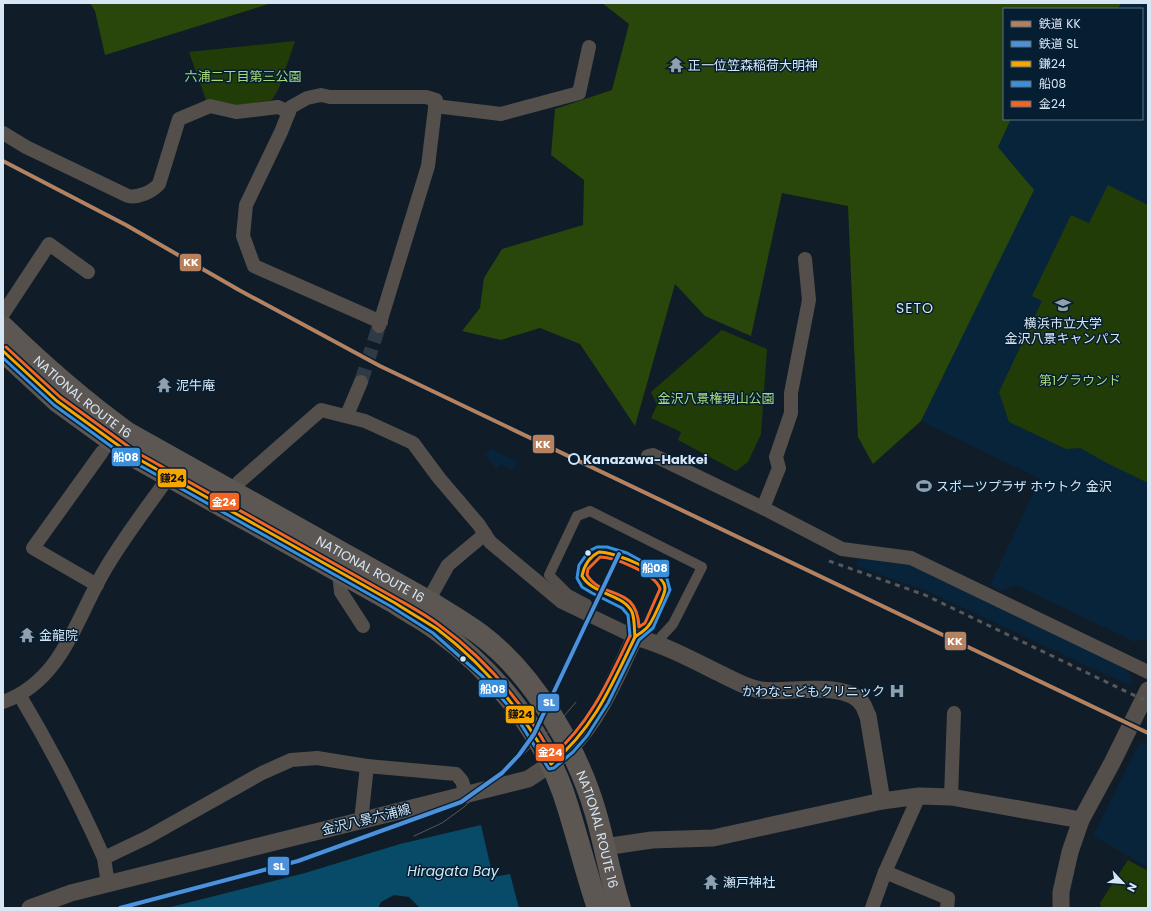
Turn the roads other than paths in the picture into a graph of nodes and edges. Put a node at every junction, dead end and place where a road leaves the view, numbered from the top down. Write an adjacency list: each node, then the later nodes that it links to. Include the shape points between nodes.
1 (589, 47): 2 (street, via 579,93 501,114)
2 (435, 106): 3 (street, via 436,100 426,97 321,95 307,98 291,107); 3 (street, via 428,166 380,324 254,266 243,236 246,205)
3 (289, 112): 4 (street, via 278,107 236,112 210,106 179,119 158,184 154,189 134,197 26,147)
4 (3, 133)
5 (804, 259): 16 (street, via 809,300 791,393 791,413 776,457 779,468)
6 (88, 272): 7 (street, via 49,244)
7 (3, 314)
8 (3, 327): 15 (highway, NATIONAL ROUTE 16, via 91,406)
9 (3, 351): 15 (highway, NATIONAL ROUTE 16, via 57,401 133,456)
10 (361, 382): 11 (street)
11 (347, 415): 15 (street, via 321,410 239,482); 17 (street, via 413,443)
12 (102, 452): 19 (street, via 33,548)
13 (648, 456): 16 (street, via 653,456)
14 (163, 485): 19 (street, via 127,535)
15 (228, 500): 18 (highway, NATIONAL ROUTE 16); 20 (highway, NATIONAL ROUTE 16)
16 (763, 508): 25 (street, via 842,549 911,558)
17 (485, 534): 20 (street, via 448,565); 23 (street, via 490,542 562,602)
18 (339, 572): 22 (street, via 341,592); 31 (highway, NATIONAL ROUTE 16, via 435,628 466,652 517,707)
19 (97, 585): 27 (street, via 68,643 50,670)
20 (428, 601): 30 (highway, NATIONAL ROUTE 16, via 461,621 501,652 524,677)
21 (587, 604): 24 (street, via 568,594 549,575 577,516 590,511 702,567 673,624)
22 (363, 626)
23 (635, 637): 24 (street); 30 (street, 金沢八景六浦線, via 604,701)
24 (658, 643): 36 (street, via 745,686 761,690 830,690 847,693 856,698 868,716)
25 (1148, 672)
26 (1148, 690): 38 (street)
27 (20, 696): 28 (street); 40 (street, via 82,807)
28 (3, 702)
29 (954, 713): 35 (street)
30 (570, 748): 31 (street, 金沢八景六浦線); 39 (highway, NATIONAL ROUTE 16, via 593,806)
31 (551, 764): 33 (street, 金沢八景六浦線, via 528,778); 44 (highway, NATIONAL ROUTE 16, via 562,791)
32 (367, 766): 33 (street, via 456,774 462,781); 37 (street); 40 (street, via 317,758 291,760)
33 (466, 794): 37 (street, 金沢八景六浦線)
34 (919, 796): 35 (street); 36 (street); 41 (street)
35 (951, 797): 38 (street)
36 (882, 801): 39 (street, via 713,838 652,840)
37 (361, 820): 42 (street, 金沢八景六浦線)
38 (1081, 820): 48 (street, via 1070,852 1061,892)
39 (604, 847): 45 (highway, NATIONAL ROUTE 16)
40 (104, 858): 42 (street)
41 (885, 872): 46 (street); 47 (street, via 948,898)
42 (108, 884): 43 (street, 金沢八景六浦線, via 71,893)
43 (30, 908)
44 (598, 908)
45 (620, 908)
46 (872, 908)
47 (947, 908)
48 (1061, 908)

